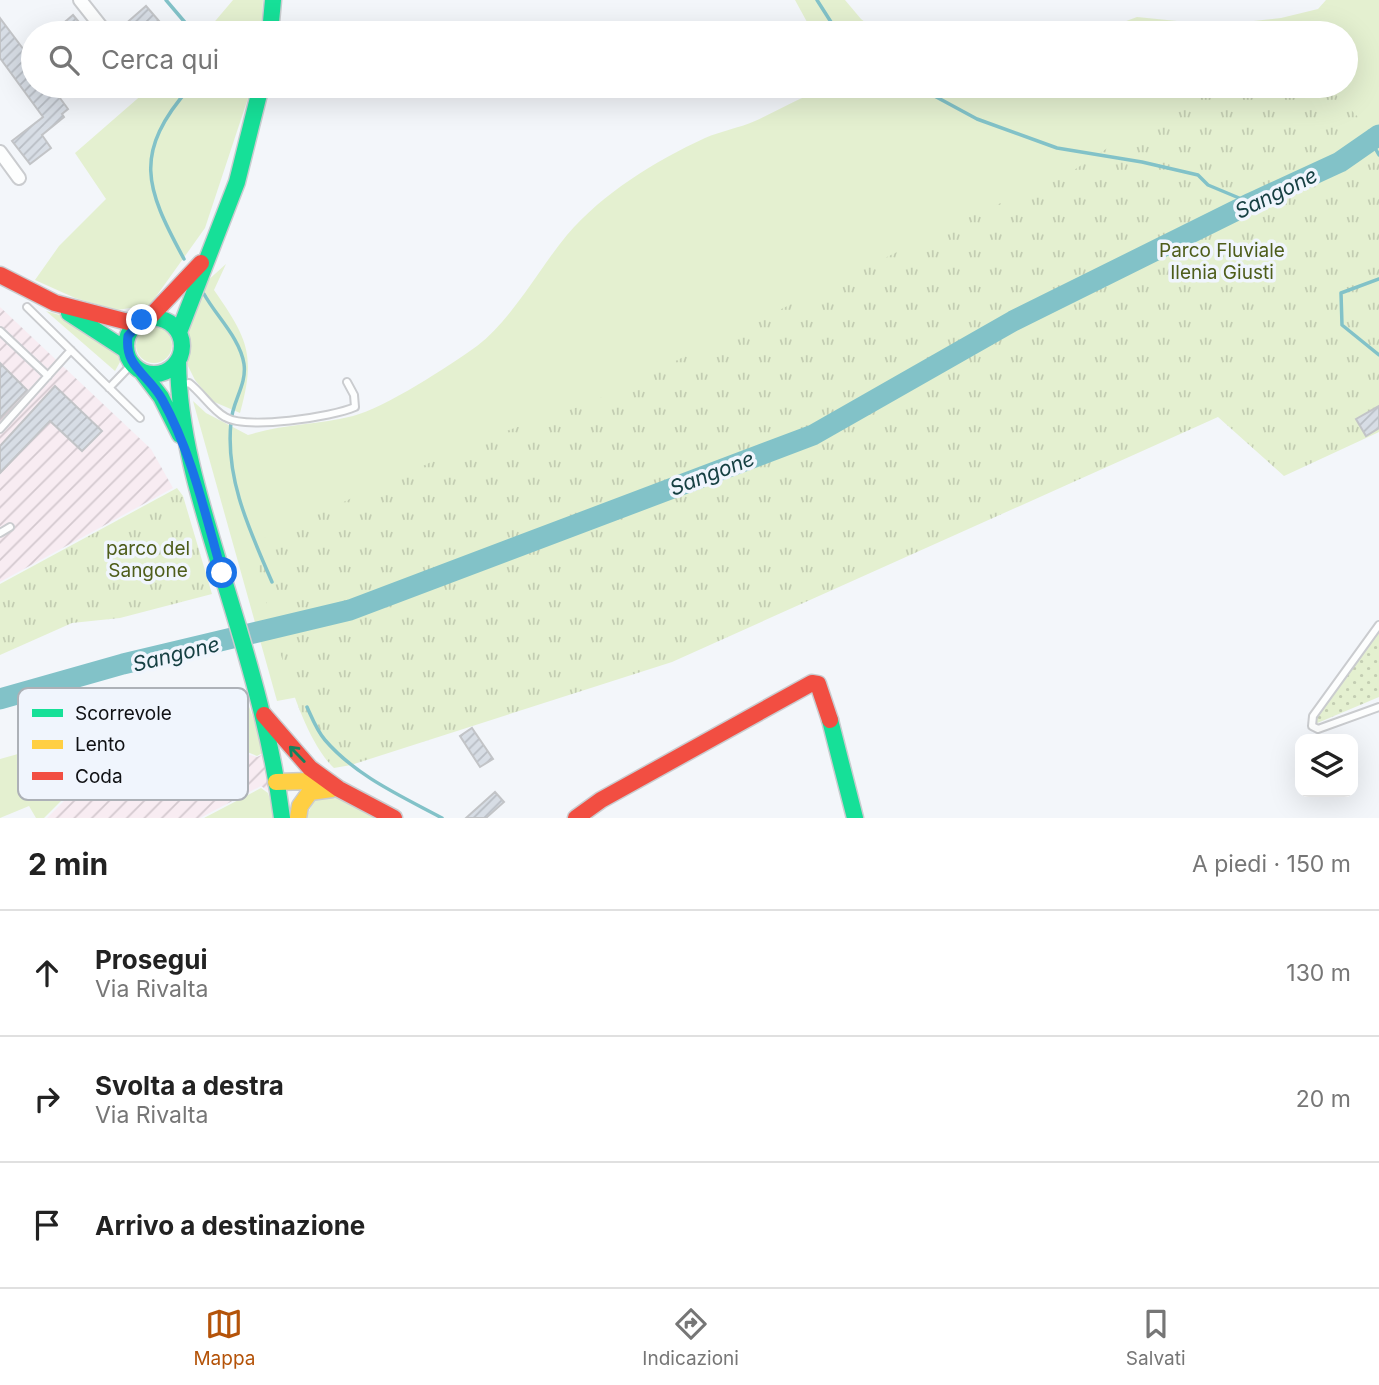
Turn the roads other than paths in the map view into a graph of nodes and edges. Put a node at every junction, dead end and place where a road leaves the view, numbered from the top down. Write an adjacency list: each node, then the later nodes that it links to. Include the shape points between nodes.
1 (80, 0): 3 (street)
2 (274, 0): 4 (main road)
3 (97, 21)
4 (271, 21)
5 (258, 98): 8 (main road, via 237,182)
6 (0, 152): 7 (street)
7 (19, 178)
8 (206, 258): 12 (main road); 14 (main road)
9 (0, 275): 10 (main road)
10 (55, 303): 12 (main road); 16 (main road)
11 (27, 307): 15 (lane)
12 (143, 321): 14 (main road, via 172,323); 16 (main road, via 128,336)
13 (0, 331): 18 (lane)
14 (179, 332): 17 (main road, via 183,342)
15 (71, 350): 18 (lane); 21 (lane)
16 (134, 362): 17 (main road, via 162,373); 21 (lane); 24 (main road, via 161,397)
17 (178, 362): 20 (main road)
18 (48, 376): 23 (lane)
19 (347, 382): 20 (lane, via 355,407 338,414 244,423 225,417 189,383)
20 (178, 385): 24 (main road)
21 (109, 388): 22 (lane)
22 (140, 418)
23 (0, 429)
24 (188, 453): 29 (main road)
25 (10, 527): 26 (lane)
26 (0, 533)
27 (1379, 625): 28 (lane, via 1313,716 1312,726 1318,729)
28 (1379, 707)
29 (262, 708): 30 (main road); 31 (main road, one-way to 29, via 310,768)
30 (276, 782): 31 (main road, via 310,781); 32 (main road)
31 (339, 789): 33 (main road, via 310,792); 34 (main road)
32 (282, 818)
33 (298, 818)
34 (394, 818)
35 (576, 818): 36 (main road, via 812,683 822,691)
36 (855, 818)

